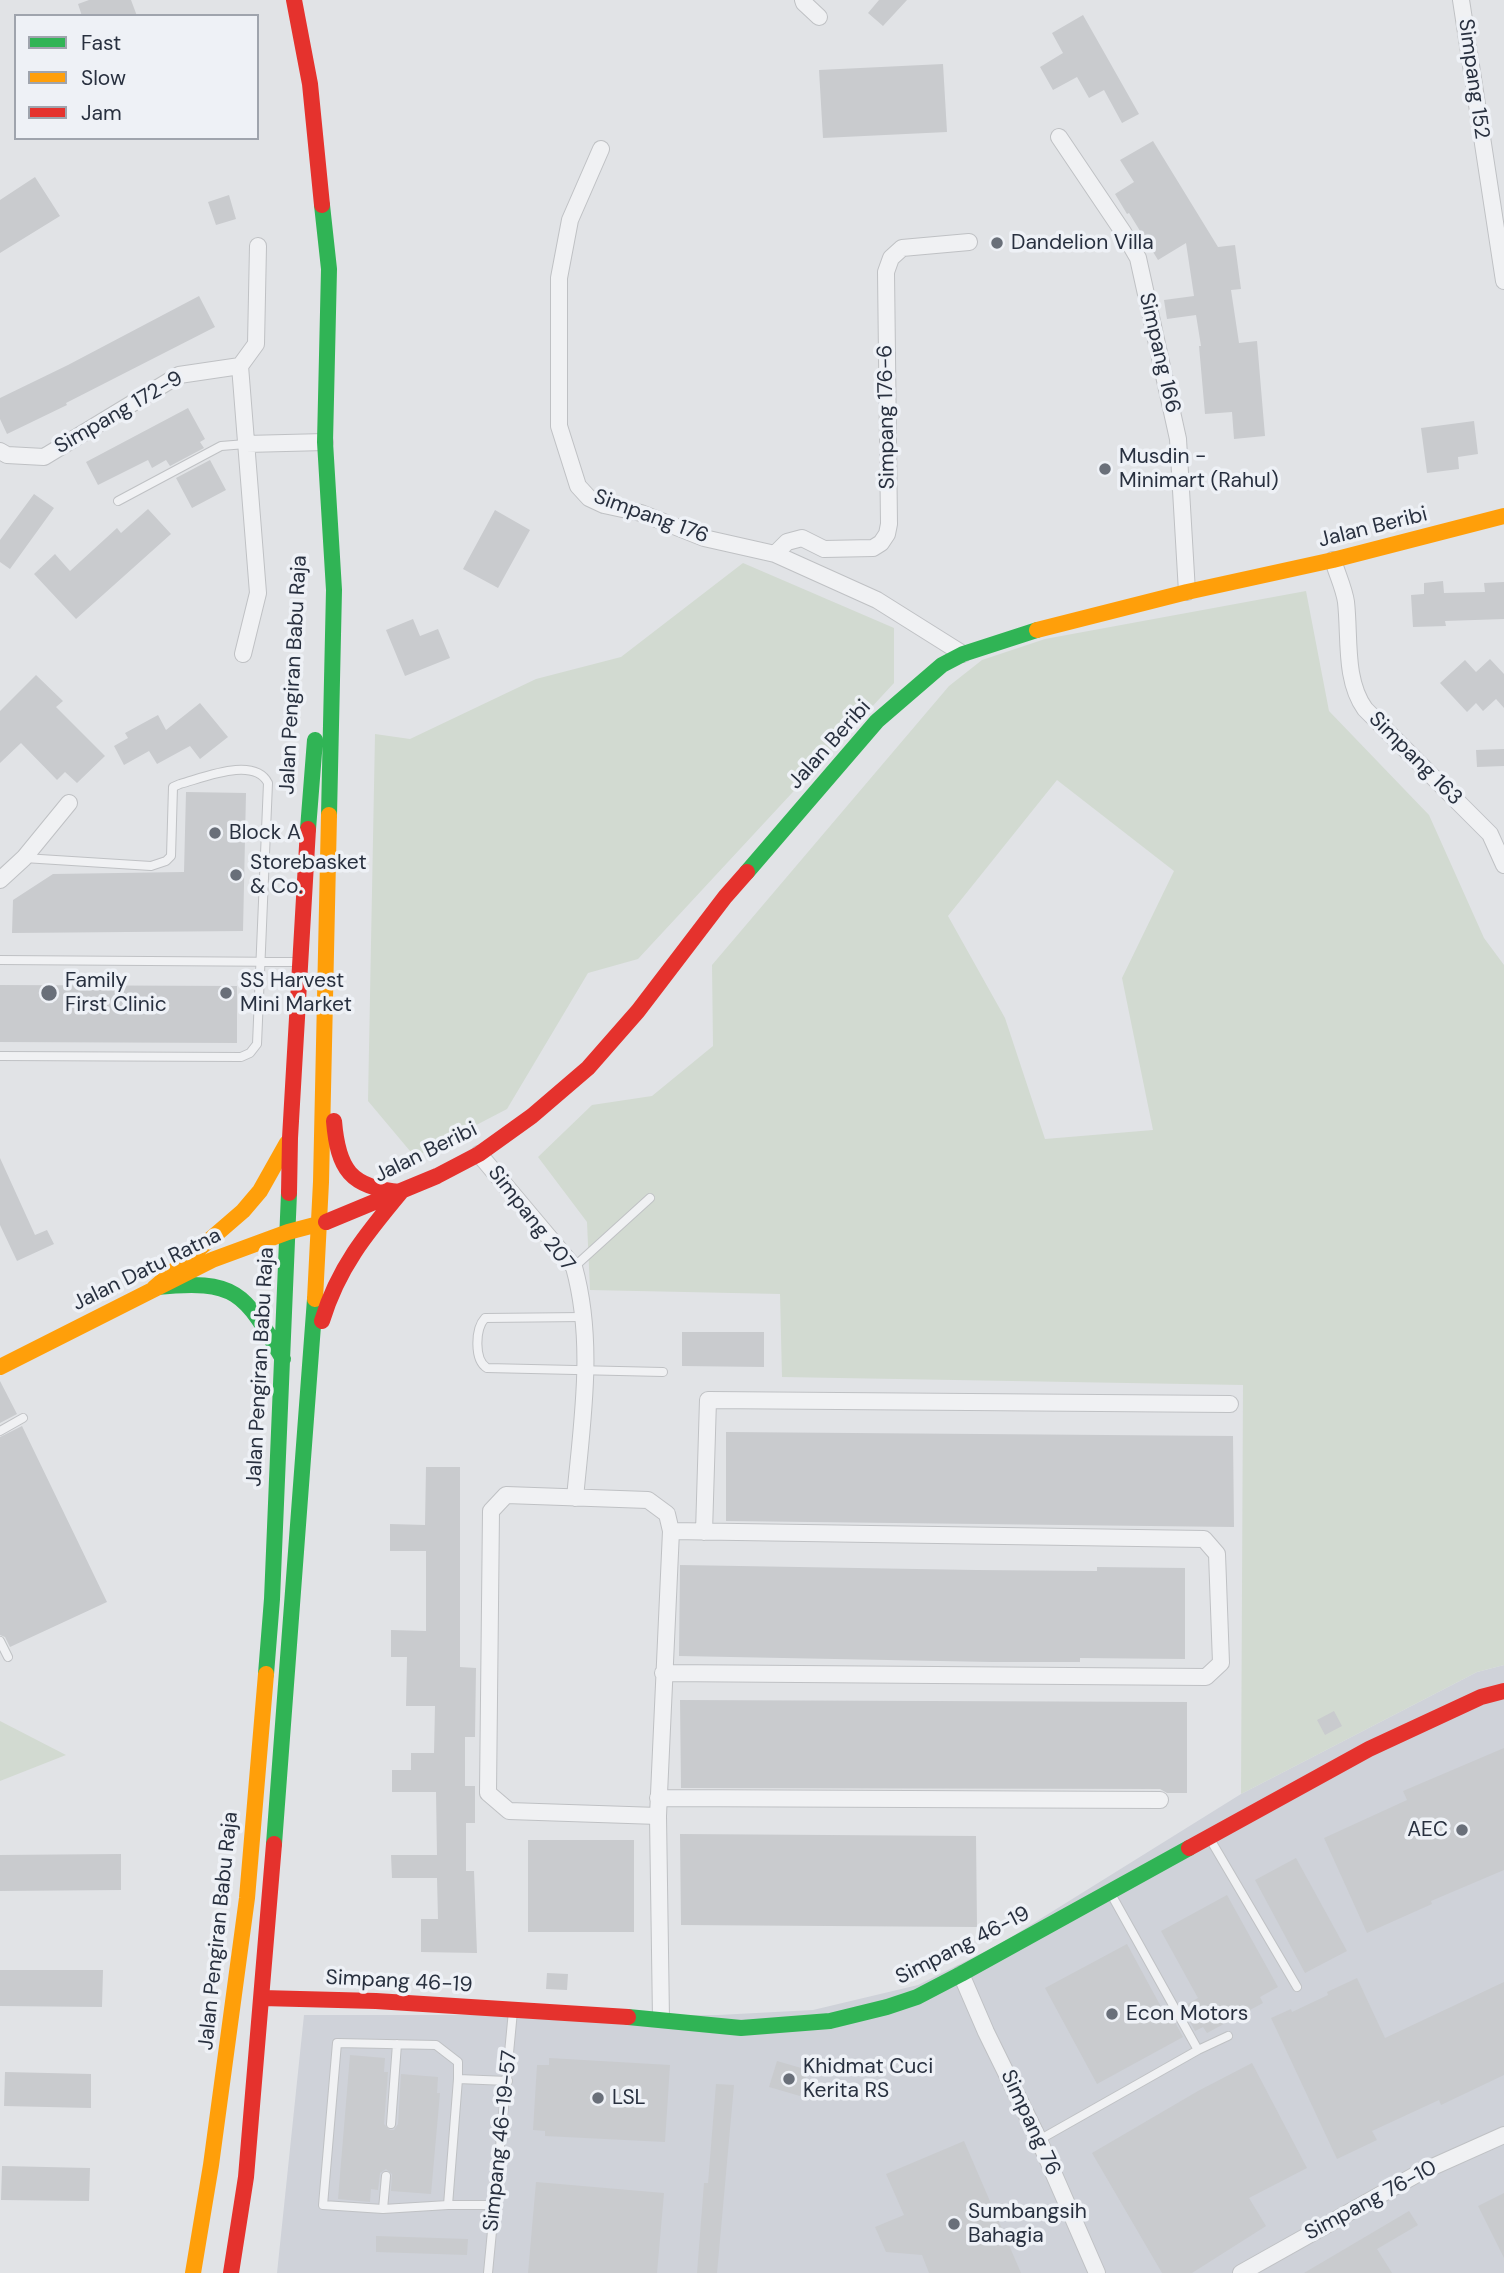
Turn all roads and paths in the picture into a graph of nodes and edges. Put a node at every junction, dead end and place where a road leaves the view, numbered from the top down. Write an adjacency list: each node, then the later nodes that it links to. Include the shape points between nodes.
1 (294, 0): 11 (main road, Jalan Pengiran Babu Raja, via 310,84 328,269)
2 (803, 0): 4 (street)
3 (1461, 0): 9 (street, Simpang 152)
4 (819, 17)
5 (1059, 137): 19 (street, Simpang 166, via 1138,258 1178,439)
6 (601, 149): 17 (street, Simpang 176, via 570,220 559,278 559,426 578,486 604,505 641,513 704,538)
7 (970, 242): 17 (street, Simpang 176-6, via 902,248 891,258 886,272 887,534 873,548 824,549 802,538 787,542)
8 (258, 246): 10 (street, via 256,344)
9 (1504, 281)
10 (240, 366): 12 (street); 13 (street, Simpang 172-9, via 179,375 44,457)
11 (325, 442): 12 (street); 14 (main road, Jalan Pengiran Babu Raja)
12 (246, 443): 15 (lane, via 222,446); 20 (street, via 258,593)
13 (0, 451)
14 (326, 460): 29 (main road, Jalan Pengiran Babu Raja); 30 (main road, Jalan Pengiran Babu Raja, via 334,590)
15 (118, 501)
16 (1504, 516): 18 (main road, Jalan Beribi)
17 (775, 554): 21 (street, Simpang 176, via 877,600)
18 (1333, 560): 19 (main road, Jalan Beribi); 23 (street, Simpang 163, via 1346,600 1358,700)
19 (1187, 592): 21 (main road, Jalan Beribi)
20 (243, 654)
21 (963, 654): 33 (main road, Jalan Beribi, via 942,665 877,721 725,897 639,1011 588,1068)
22 (69, 803): 24 (street)
23 (1497, 833): 25 (street, Simpang 163)
24 (24, 858): 26 (street); 28 (lane, via 151,866 166,862 173,788 231,770 257,772 268,783)
25 (1504, 865)
26 (0, 880)
27 (0, 960): 28 (lane)
28 (261, 961): 29 (lane); 31 (lane, via 257,1044 241,1057)
29 (300, 962): 32 (main road, Jalan Pengiran Babu Raja)
30 (324, 1026): 34 (main road, via 337,1152 354,1177 369,1187); 36 (main road, Jalan Pengiran Babu Raja)
31 (0, 1056)
32 (290, 1138): 37 (main road, Jalan Pengiran Babu Raja); 39 (main road, via 243,1212)
33 (479, 1154): 34 (main road, Jalan Beribi); 38 (street, Simpang 207)
34 (401, 1192): 36 (main road, Jalan Beribi); 42 (main road, via 339,1273)
35 (650, 1198): 38 (lane)
36 (318, 1226): 37 (main road, Jalan Datu Ratna); 42 (main road, Jalan Pengiran Babu Raja)
37 (288, 1232): 39 (main road, Jalan Datu Ratna); 41 (main road, Jalan Pengiran Babu Raja)
38 (575, 1267): 40 (street, Simpang 207)
39 (154, 1288): 41 (main road, via 209,1283 224,1288 250,1305); 43 (main road, Jalan Datu Ratna)
40 (583, 1317): 44 (street, Simpang 207); 44 (lane, via 485,1318 478,1328 479,1359 487,1368)
41 (283, 1359): 78 (main road, Jalan Pengiran Babu Raja, via 271,1599 247,1898)
42 (312, 1361): 63 (main road, Jalan Pengiran Babu Raja)
43 (0, 1367)
44 (587, 1370): 45 (lane); 49 (street, Simpang 207)
45 (663, 1372)
46 (1230, 1404): 51 (street, via 708,1400)
47 (23, 1418): 48 (lane)
48 (0, 1430)
49 (575, 1498): 50 (street, via 648,1500 667,1514); 58 (street, via 506,1495 491,1511 488,1793 509,1811)
50 (671, 1531): 51 (street); 54 (street)
51 (704, 1532): 54 (street, via 1204,1539 1217,1554 1222,1663 1206,1677)
52 (0, 1641): 53 (lane)
53 (8, 1657)
54 (663, 1673): 56 (street)
55 (1504, 1691): 59 (main road, Simpang 46-19, via 1481,1697 1369,1749)
56 (658, 1798): 57 (street); 58 (street)
57 (1160, 1800)
58 (658, 1816): 65 (street)
59 (1209, 1837): 60 (main road, Simpang 46-19); 62 (lane)
60 (1110, 1891): 61 (main road, Simpang 46-19); 68 (lane)
61 (961, 1974): 65 (main road, Simpang 46-19, via 907,2000 830,2021 741,2028); 73 (street, Simpang 76)
62 (1297, 1987)
63 (262, 1997): 64 (main road, Simpang 46-19); 79 (main road, Jalan Pengiran Babu Raja, via 246,2177)
64 (513, 2009): 65 (main road, Simpang 46-19); 70 (lane, Simpang 46-19-57)
65 (661, 2019)
66 (1228, 2036): 68 (lane)
67 (397, 2044): 69 (lane, via 436,2045 458,2062); 71 (lane); 77 (lane, via 337,2043 324,2192 323,2205)
68 (1198, 2050): 73 (lane)
69 (458, 2080): 70 (lane); 75 (lane)
70 (508, 2081): 76 (lane, Simpang 46-19-57)
71 (391, 2124)
72 (1504, 2135): 82 (street, Simpang 76-10, via 1419,2173)
73 (1039, 2140): 81 (street, Simpang 76)
74 (386, 2176): 77 (lane)
75 (448, 2205): 76 (lane); 77 (lane)
76 (495, 2205): 80 (lane, Simpang 46-19-57)
77 (383, 2209)
78 (193, 2273)
79 (231, 2273)
80 (488, 2273)
81 (1097, 2273)
82 (1241, 2273)

